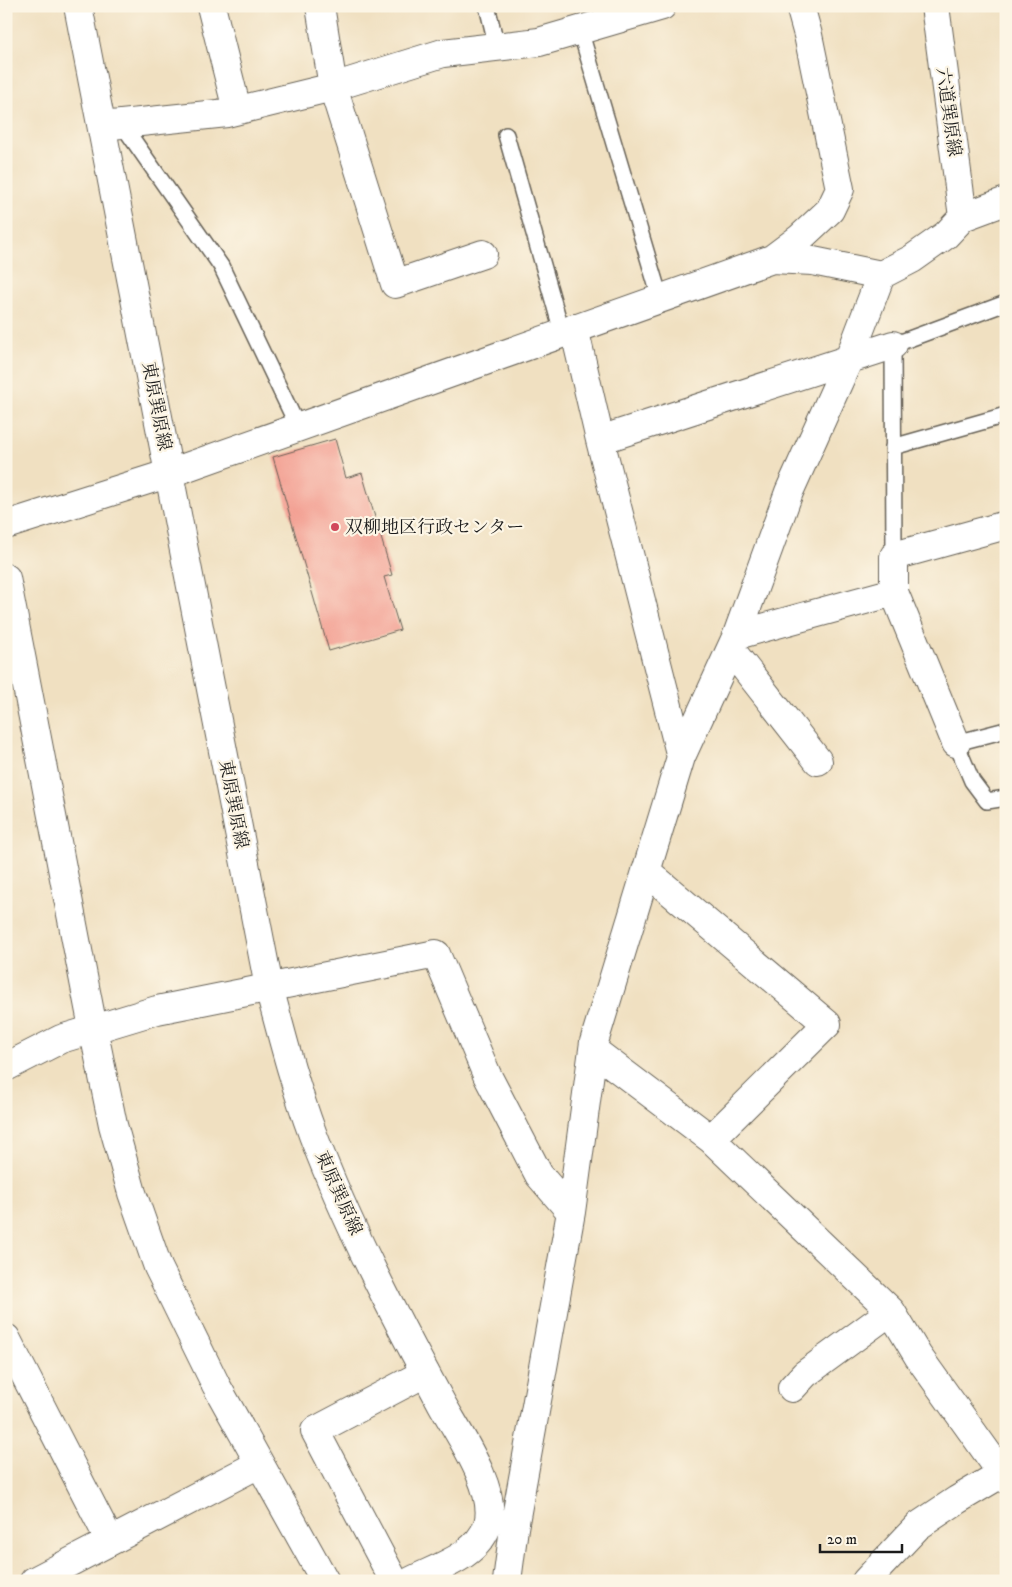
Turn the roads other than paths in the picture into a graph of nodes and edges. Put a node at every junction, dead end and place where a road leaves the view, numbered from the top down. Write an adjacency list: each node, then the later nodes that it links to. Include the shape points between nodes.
1 (78, 6): 12 (street, 東原巽原線)
2 (211, 6): 11 (street)
3 (320, 6): 10 (street)
4 (488, 6): 9 (lane)
5 (800, 6): 17 (street, via 840,189 830,210)
6 (935, 6): 15 (street, 六道巽原線)
7 (646, 8): 8 (street)
8 (580, 30): 9 (street, via 539,42); 19 (lane)
9 (497, 47): 10 (street, via 442,53)
10 (333, 86): 11 (street); 16 (street, via 395,284)
11 (237, 110): 12 (street)
12 (112, 125): 25 (lane, via 221,266); 28 (street, 東原巽原線)
13 (506, 135): 21 (lane)
14 (1006, 201): 15 (street)
15 (963, 217): 18 (street, via 946,235)
16 (483, 254)
17 (772, 259): 18 (street, via 813,260); 19 (street)
18 (882, 275): 23 (street)
19 (660, 298): 21 (street)
20 (1006, 303): 22 (lane)
21 (568, 330): 25 (street); 26 (street)
22 (893, 345): 23 (street); 27 (lane)
23 (849, 359): 26 (street); 35 (street, via 789,492)
24 (1006, 415): 27 (lane)
25 (298, 427): 28 (street)
26 (600, 440): 38 (street)
27 (893, 447): 31 (lane)
28 (170, 473): 29 (street); 42 (street, 東原巽原線)
29 (6, 525)
30 (1006, 525): 31 (street)
31 (894, 556): 33 (street)
32 (6, 578): 34 (street)
33 (894, 592): 35 (street); 37 (street)
34 (9, 612): 43 (street)
35 (734, 643): 38 (street); 39 (street)
36 (1006, 730): 37 (lane)
37 (956, 743): 40 (lane, via 972,780 987,801)
38 (681, 757): 41 (street)
39 (818, 760)
40 (1006, 798)
41 (646, 871): 44 (street); 46 (street, via 827,1024)
42 (269, 987): 43 (street, via 157,1010); 47 (street, via 436,954 487,1075 539,1176); 50 (street, 東原巽原線, via 288,1056 323,1159 340,1201)
43 (93, 1028): 45 (street, via 61,1039); 52 (street, via 112,1125 158,1266)
44 (593, 1050): 46 (street); 47 (street)
45 (6, 1067)
46 (711, 1139): 48 (street)
47 (571, 1212): 60 (street)
48 (891, 1311): 51 (street, via 805,1374); 53 (street, via 918,1356)
49 (6, 1338): 54 (street)
50 (425, 1373): 58 (street, via 315,1431); 59 (street, 東原巽原線, via 480,1474 488,1496 488,1523 479,1542 462,1555)
51 (792, 1388)
52 (259, 1464): 54 (street); 57 (street)
53 (1004, 1475): 55 (street, via 918,1526)
54 (110, 1541): 56 (street)
55 (875, 1578)
56 (34, 1581)
57 (325, 1581)
58 (394, 1581)
59 (411, 1581)
60 (507, 1581)

